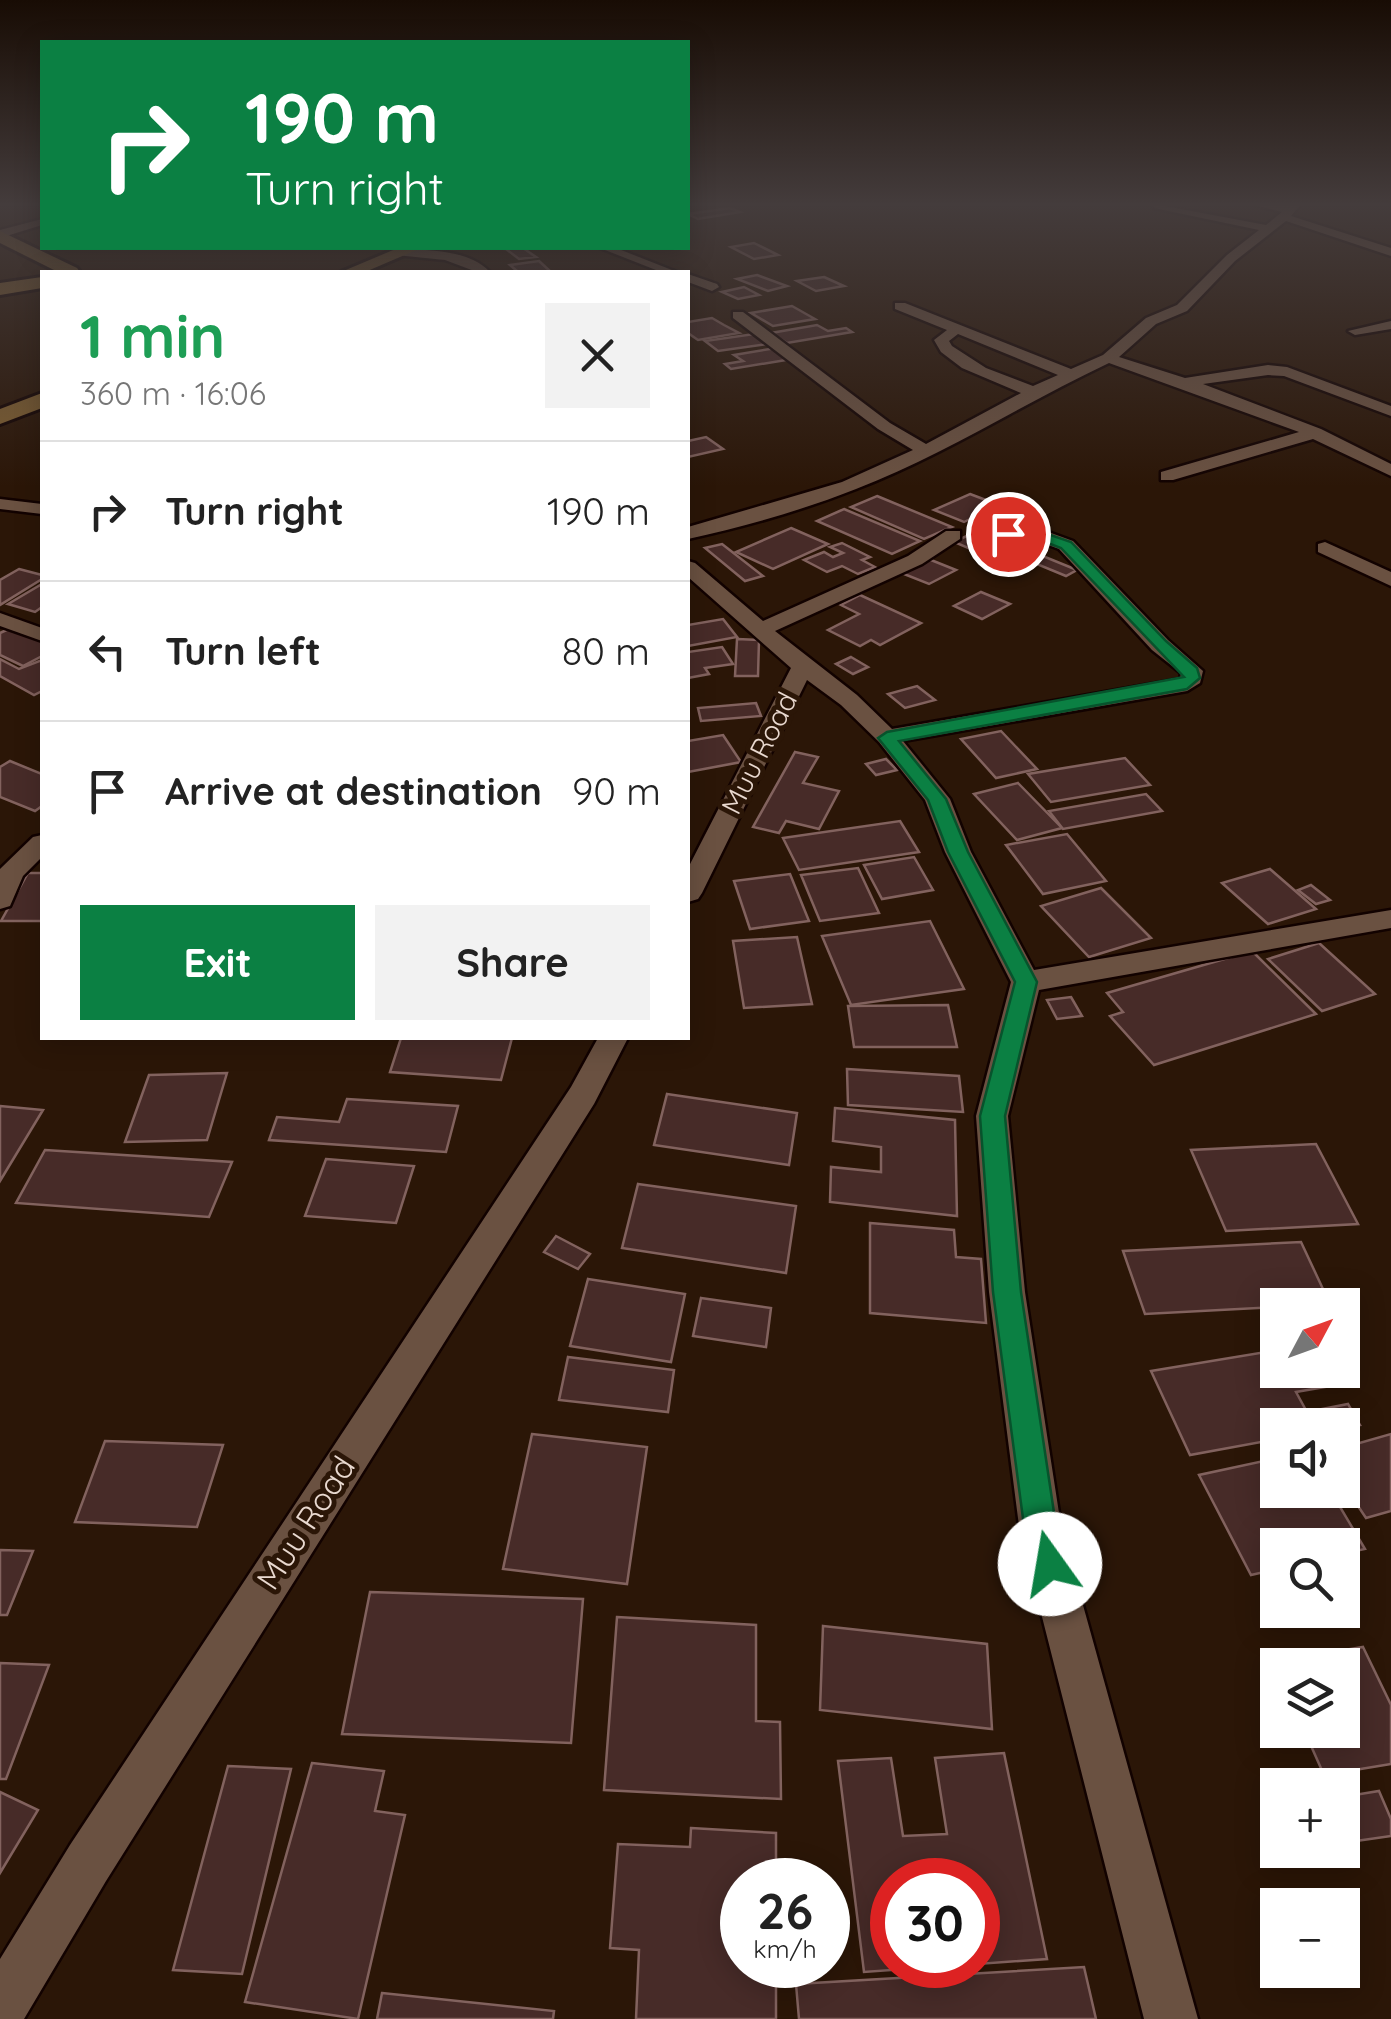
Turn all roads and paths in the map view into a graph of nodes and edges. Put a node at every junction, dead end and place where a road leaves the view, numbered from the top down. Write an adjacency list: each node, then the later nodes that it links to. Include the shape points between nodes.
1 (1193, 298): 7 (street, via 1151,321)
2 (900, 306): 5 (street)
3 (738, 314): 17 (street)
4 (1391, 324): 6 (street)
5 (957, 329): 8 (street); 12 (street, via 940,340 944,348 980,372)
6 (1354, 331)
7 (1108, 358): 8 (street); 9 (street)
8 (1069, 374): 12 (street)
9 (1187, 382): 11 (street, via 1268,370); 16 (street)
10 (1369, 386): 11 (street)
11 (1340, 390): 14 (street)
12 (1034, 392): 17 (street)
13 (40, 401): 15 (street)
14 (1391, 412)
15 (0, 417)
16 (1315, 433): 18 (street); 19 (street)
17 (926, 451): 22 (street, via 848,486)
18 (1391, 471)
19 (1167, 476)
20 (0, 504): 21 (street)
21 (40, 509)
22 (690, 533)
23 (1008, 534): 32 (street, via 1066,545 1192,678)
24 (953, 535): 29 (street, via 915,560)
25 (1325, 548): 27 (street)
26 (690, 569): 29 (street)
27 (1391, 580)
28 (0, 619): 30 (street)
29 (760, 630): 31 (street)
30 (40, 633)
31 (803, 667): 32 (street); 34 (street, Muu Road)
32 (887, 738): 37 (street, via 937,799)
33 (40, 844): 35 (street, via 11,872)
34 (690, 889)
35 (0, 900)
36 (1391, 919): 37 (street)
37 (1026, 982): 40 (street, via 992,1116 1018,1370 1040,1526)
38 (612, 1040): 39 (street, Muu Road, via 584,1096)
39 (0, 2009)
40 (1171, 2019)

